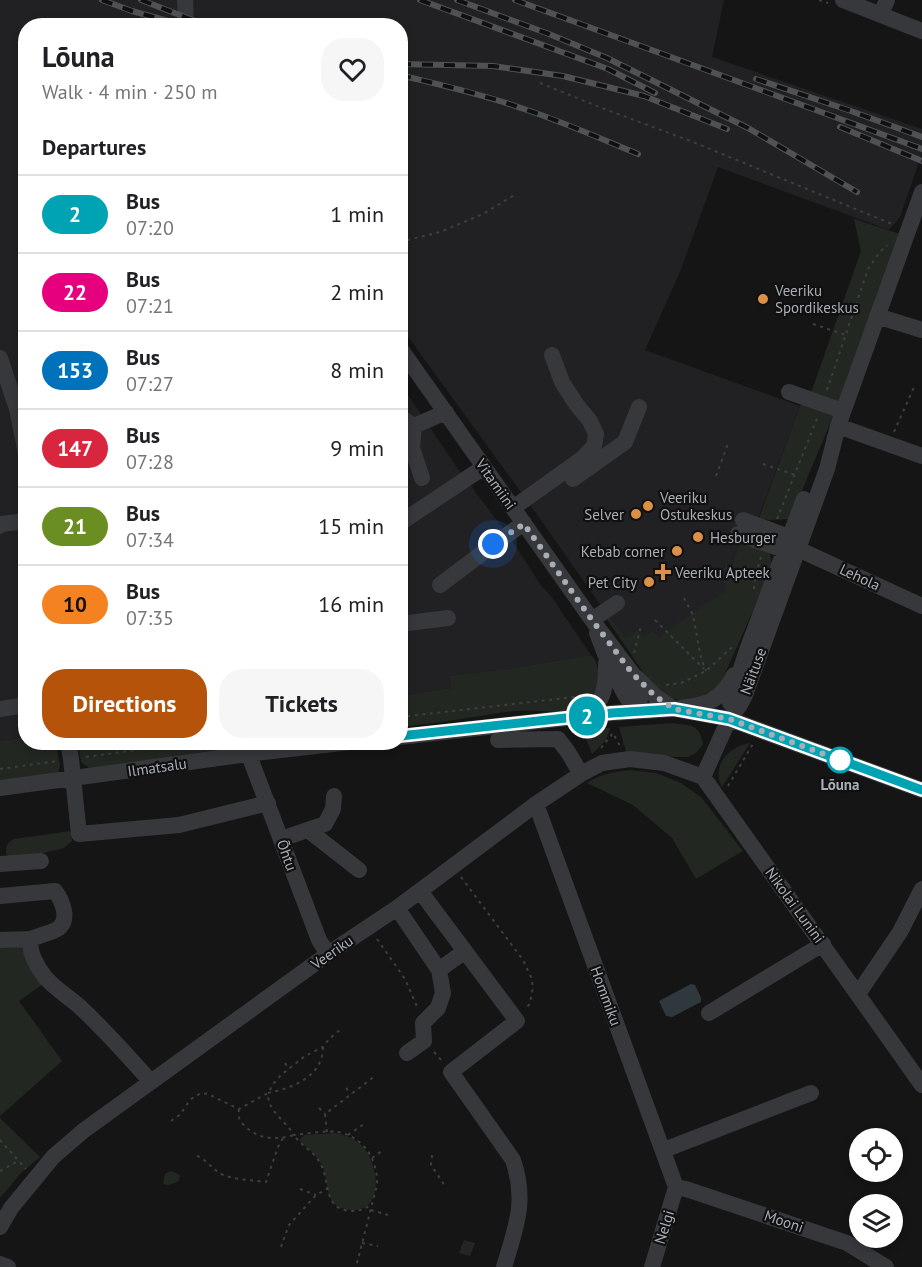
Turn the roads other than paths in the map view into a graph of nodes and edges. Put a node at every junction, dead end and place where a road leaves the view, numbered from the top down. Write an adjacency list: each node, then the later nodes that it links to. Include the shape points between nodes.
1 (185, 0): 4 (street)
2 (843, 0): 3 (street)
3 (878, 6): 5 (street)
4 (186, 18)
5 (922, 31)
6 (922, 192): 7 (street, Näituse)
7 (877, 316): 8 (street); 16 (street, Näituse)
8 (922, 330)
9 (552, 355): 23 (street, via 562,382 590,421 596,434 594,446)
10 (0, 358): 15 (street)
11 (408, 359): 14 (street, Vitamiini)
12 (789, 392): 16 (street, via 822,404)
13 (639, 407): 22 (street, via 625,442)
14 (446, 412): 17 (street); 20 (street, Vitamiini)
15 (18, 414)
16 (841, 418): 19 (street, via 888,444); 29 (street, Näituse, via 827,469)
17 (408, 422)
18 (408, 427): 21 (street)
19 (922, 456)
20 (484, 467): 23 (street, Vitamiini); 24 (street)
21 (422, 478)
22 (545, 498)
23 (513, 508): 26 (street, Vitamiini)
24 (408, 518)
25 (18, 521): 27 (street)
26 (524, 524): 30 (street); 34 (street, Vitamiini)
27 (0, 526)
28 (740, 527): 29 (street, Lehola)
29 (790, 545): 32 (street, Lehola); 36 (street, Näituse); 39 (street, Näituse)
30 (440, 585)
31 (617, 603): 34 (street)
32 (922, 606)
33 (448, 618): 35 (street)
34 (592, 620): 37 (street, Vitamiini); 38 (street, Vitamiini)
35 (408, 623)
36 (741, 647): 42 (street, via 727,688 712,701); 45 (street, Näituse)
37 (606, 659): 43 (street, Vitamiini); 44 (street, via 602,694 596,705)
38 (632, 666): 42 (street, via 646,689); 43 (street, Vitamiini, via 640,699)
39 (746, 695): 45 (street, Näituse); 47 (street, via 746,710)
40 (18, 706): 41 (street)
41 (0, 709)
42 (674, 709): 43 (street); 45 (street)
43 (634, 711): 44 (street)
44 (578, 717): 46 (street)
45 (729, 719): 47 (street); 53 (street)
46 (408, 735)
47 (756, 738): 56 (street)
48 (498, 740): 52 (street, via 558,739)
49 (234, 750): 54 (street, Ilmatsalu)
50 (247, 750): 58 (street, Õhtu)
51 (70, 751): 54 (street)
52 (581, 774): 53 (street, Veeriku, via 602,763 630,759 664,763); 59 (street, Veeriku)
53 (703, 777): 71 (street, Nikolai Lunini)
54 (72, 778): 55 (street, Ilmatsalu); 58 (street, via 79,834 179,825)
55 (0, 788)
56 (922, 790)
57 (334, 796): 60 (street, via 333,809 325,824)
58 (268, 803): 61 (street, Õhtu)
59 (536, 804): 66 (street, Veeriku); 81 (street, Hommiku)
60 (308, 830): 61 (street); 64 (street)
61 (281, 839): 73 (street, Õhtu, via 319,940)
62 (41, 861): 63 (street)
63 (0, 864)
64 (359, 870)
65 (922, 889): 75 (street, via 900,932)
66 (420, 891): 68 (street, Veeriku); 72 (street)
67 (0, 896): 69 (street, via 55,891 64,911 63,922 58,929)
68 (397, 908): 73 (street, Veeriku); 74 (street)
69 (31, 939): 70 (street); 78 (street, via 29,945 45,978 81,1008)
70 (0, 940)
71 (822, 944): 75 (street, Nikolai Lunini); 76 (street)
72 (465, 951): 74 (street); 86 (street, via 517,1021 451,1072 513,1160 518,1176 517,1222)
73 (328, 954): 78 (street, Veeriku)
74 (439, 970): 77 (street, via 443,993 438,1008 423,1023 424,1041)
75 (858, 994): 79 (street, Nikolai Lunini)
76 (709, 1013)
77 (407, 1053)
78 (151, 1082): 83 (street, Veeriku, via 53,1156)
79 (922, 1085)
80 (811, 1093): 81 (street)
81 (664, 1150): 82 (street, Hommiku)
82 (676, 1187): 87 (street, Nelgi); 88 (street, Mooni, via 847,1243)
83 (0, 1227)
84 (0, 1264): 85 (street)
85 (8, 1267)
86 (504, 1267)
87 (652, 1267)
88 (886, 1267)

